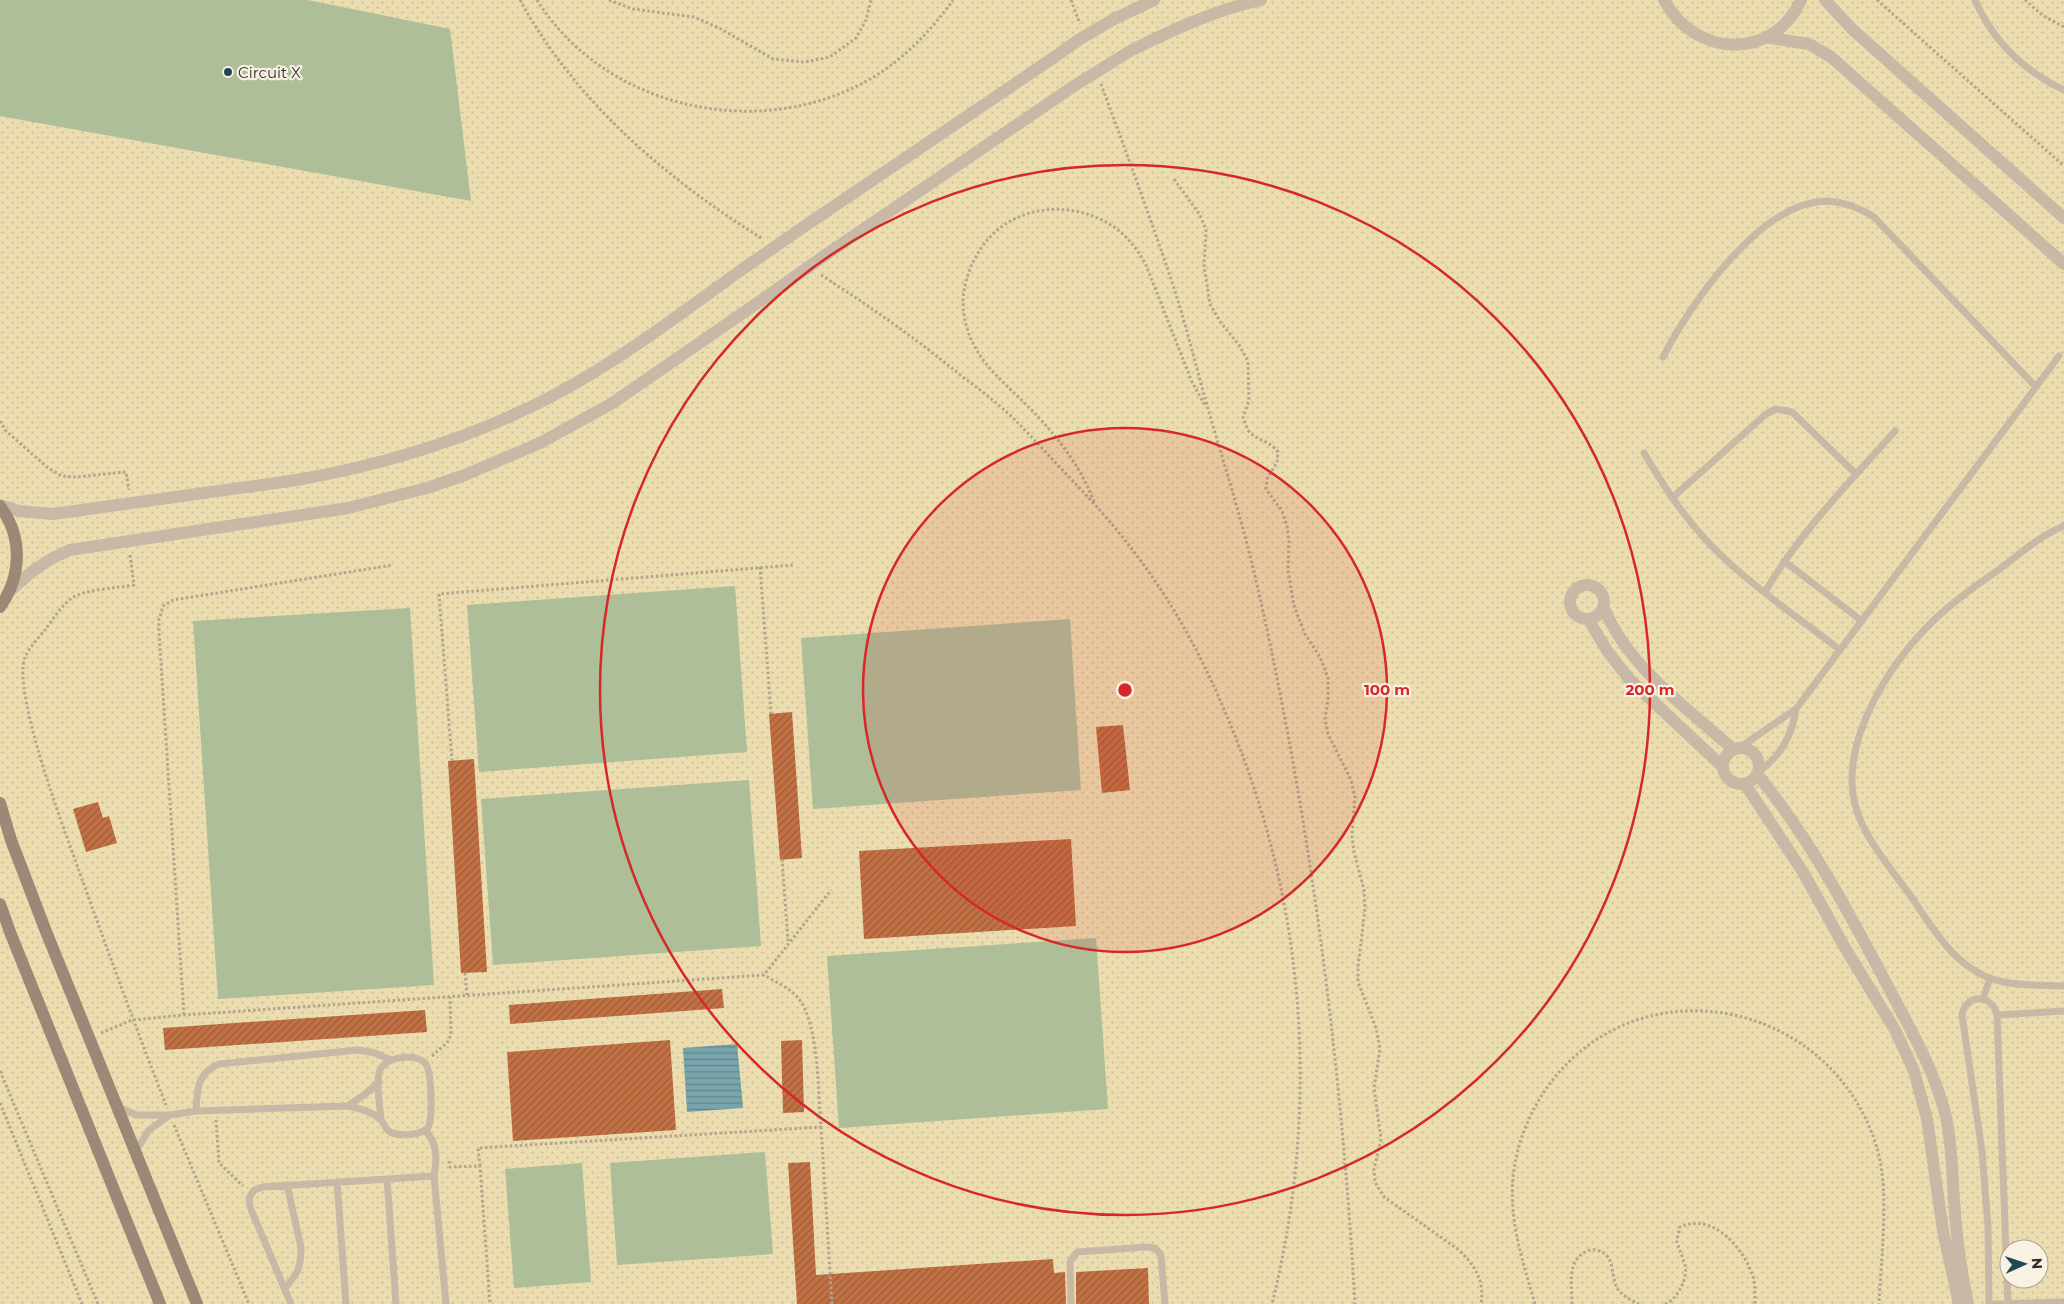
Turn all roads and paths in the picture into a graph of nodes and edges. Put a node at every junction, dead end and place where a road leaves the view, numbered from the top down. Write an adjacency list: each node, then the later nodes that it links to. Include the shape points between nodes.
1 (520, 0): 23 (path, via 561,64 610,120 672,176)
2 (536, 0): 5 (path, via 573,43 612,74 634,86 680,103 713,110 754,112 779,110 826,98 871,78 910,50)
3 (609, 0): 4 (path, via 633,9 694,17 773,59 805,62 830,57 856,38 866,20)
4 (871, 0)
5 (953, 0)
6 (1071, 0): 16 (path)
7 (1154, 0): 35 (street, bridge, via 1080,39 626,352 523,410 450,441 384,462 336,473)
8 (1261, 0): 39 (street, bridge, via 1189,23 1130,51 824,256 611,404 540,443 466,475 348,508)
9 (1664, 0): 17 (street, via 1682,25 1711,41 1744,44)
10 (1801, 0): 17 (street, via 1786,23)
11 (1824, 0): 22 (street, via 1852,29)
12 (1877, 0): 20 (path)
13 (1975, 0): 19 (lane, via 1986,22 2014,57 2047,82)
14 (2025, 0): 15 (path, via 2042,15)
15 (2064, 27)
16 (1082, 28)
17 (1765, 37): 24 (street, via 1809,44 1831,57)
18 (1098, 75): 29 (path, via 1172,282)
19 (2064, 90)
20 (2064, 166)
21 (1174, 179): 114 (path, via 1200,215 1206,230 1204,266 1210,304 1248,361 1249,400 1243,418 1249,431 1272,444 1278,452 1277,462 1266,480 1266,489 1282,511 1287,526 1288,570 1294,606 1328,678 1325,719 1328,734 1351,780 1355,797 1352,836 1365,909 1358,982 1376,1028 1380,1049 1374,1088 1381,1139 1374,1169 1376,1182 1384,1197 1469,1260 1482,1286)
22 (2064, 218)
23 (764, 240)
24 (2064, 264)
25 (820, 275): 36 (path, via 909,333 981,391 1014,419)
26 (2059, 356): 28 (lane)
27 (1663, 357): 28 (lane, via 1702,292 1739,251 1793,209 1828,201 1852,206 1878,221)
28 (2036, 387): 49 (lane)
29 (1209, 414): 36 (path, via 1192,382 1146,265 1128,239 1102,220 1073,210 1042,210 1012,219 1000,227 981,248 968,273 963,301 967,330 987,367 1041,420 1078,468); 113 (path, via 1256,583 1308,844 1338,1074)
30 (0, 421): 35 (path, via 6,431 48,468 62,476 126,472)
31 (1895, 431): 33 (lane)
32 (1644, 453): 34 (lane)
33 (1856, 474): 34 (lane, via 1792,412 1776,408); 40 (lane)
34 (1672, 498): 45 (lane, via 1724,559)
35 (131, 504): 37 (street, via 53,514)
36 (1095, 504): 112 (path, via 1149,572 1204,664 1258,796 1282,888 1296,982 1301,1077 1296,1172 1288,1232)
37 (0, 506): 44 (main road, via 11,525 17,551 15,578)
38 (2064, 526): 66 (lane, via 2046,534 1964,595 1916,639 1890,673 1869,712 1852,767 1853,796 1869,836 1947,948 1966,966)
39 (128, 540): 44 (street, via 85,546 56,555 30,571); 74 (path, via 134,585 73,597 25,658 24,675 26,699 50,787)
40 (1784, 561): 45 (lane); 49 (lane)
41 (393, 565): 72 (path, via 173,600 163,606 159,633)
42 (793, 565): 43 (path)
43 (760, 567): 52 (path); 54 (path, via 439,594)
44 (10, 591): 46 (main road)
45 (1765, 592): 50 (lane)
46 (0, 607)
47 (1604, 608): 48 (street, via 1595,618); 48 (street, via 1599,589 1587,585 1575,590 1570,603 1572,609 1576,615); 53 (street, via 1623,641 1646,669)
48 (1588, 619): 55 (street, via 1630,680)
49 (1862, 621): 50 (lane)
50 (1840, 650): 51 (lane)
51 (1796, 709): 53 (lane); 56 (lane, via 1785,745)
52 (771, 714)
53 (1736, 749): 55 (street, via 1727,754); 56 (street, via 1751,750 1756,755)
54 (452, 761)
55 (1723, 767): 57 (street, via 1732,782)
56 (1758, 773): 57 (street); 122 (street, via 1792,819 1849,915 1935,1081 1949,1136 1957,1232)
57 (1745, 784): 121 (street, via 1803,872 1895,1030 1914,1071 1927,1119 1943,1230)
58 (0, 803): 75 (main road, via 41,920)
59 (782, 860): 63 (path)
60 (831, 890): 63 (path)
61 (0, 904): 62 (main road)
62 (5, 932): 101 (main road)
63 (788, 942): 65 (path)
64 (465, 973): 68 (path)
65 (764, 975): 68 (path); 87 (path, via 788,989 807,1013 813,1030)
66 (1990, 978): 67 (lane, via 2016,984); 70 (lane)
67 (2064, 986)
68 (467, 995): 69 (path)
69 (450, 996): 72 (path); 77 (path, via 451,1035)
70 (1982, 998): 73 (lane, via 1993,1004); 123 (lane, via 1971,1000 1962,1015 1982,1152 1988,1227)
71 (2064, 1011): 73 (lane)
72 (184, 1015): 74 (path)
73 (1997, 1015): 124 (lane)
74 (132, 1020): 75 (path); 85 (path)
75 (89, 1038): 81 (main road)
76 (391, 1060): 77 (lane, via 413,1058); 79 (lane, via 380,1068); 84 (lane, via 358,1050 219,1064 201,1078)
77 (424, 1063): 88 (lane, via 428,1070 431,1118)
78 (0, 1071): 100 (path)
79 (379, 1082): 82 (lane); 86 (lane)
80 (0, 1103): 99 (path)
81 (116, 1106): 85 (lane, via 136,1115); 89 (main road)
82 (348, 1106): 83 (lane); 86 (lane)
83 (215, 1110): 84 (lane); 96 (path, via 219,1163)
84 (196, 1111): 85 (lane)
85 (170, 1115): 89 (lane, via 149,1130); 103 (path)
86 (381, 1120): 88 (lane, via 394,1133)
87 (821, 1127): 91 (path, via 478,1148); 109 (path)
88 (425, 1130): 90 (lane, via 434,1143)
89 (135, 1152): 102 (main road)
90 (436, 1156): 91 (path, via 449,1155 450,1167); 92 (lane)
91 (480, 1166): 108 (path)
92 (434, 1176): 93 (lane); 107 (lane)
93 (387, 1179): 94 (lane); 106 (lane)
94 (337, 1182): 95 (lane); 105 (lane)
95 (287, 1185): 96 (lane, via 258,1188); 97 (lane, via 301,1256 298,1274)
96 (251, 1194): 97 (lane, via 250,1207)
97 (285, 1288): 104 (lane)
98 (2064, 1302): 124 (lane)
99 (82, 1304)
100 (98, 1304)
101 (160, 1304)
102 (196, 1304)
103 (249, 1304)
104 (291, 1304)
105 (346, 1304)
106 (396, 1304)
107 (446, 1304)
108 (490, 1304)
109 (832, 1304)
110 (1071, 1304): 111 (lane, via 1070,1262 1077,1252 1151,1247 1161,1255)
111 (1165, 1304)
112 (1272, 1304)
113 (1355, 1304)
114 (1481, 1304)
115 (1535, 1304): 120 (path, via 1513,1222 1512,1200 1516,1155 1532,1113 1543,1093 1572,1059 1596,1041 1650,1017 1695,1011 1739,1015 1781,1031 1818,1056 1849,1089 1870,1128 1882,1171 1884,1194)
116 (1572, 1304): 117 (path, via 1571,1272 1576,1258 1594,1249 1604,1252 1612,1262 1617,1288)
117 (1639, 1304)
118 (1665, 1304): 119 (path, via 1680,1291 1685,1278 1686,1266 1677,1240 1680,1227 1690,1222 1706,1224 1735,1245 1754,1281)
119 (1755, 1304)
120 (1879, 1304)
121 (1958, 1304)
122 (1968, 1304)
123 (1989, 1304): 124 (lane)
124 (2008, 1304)

